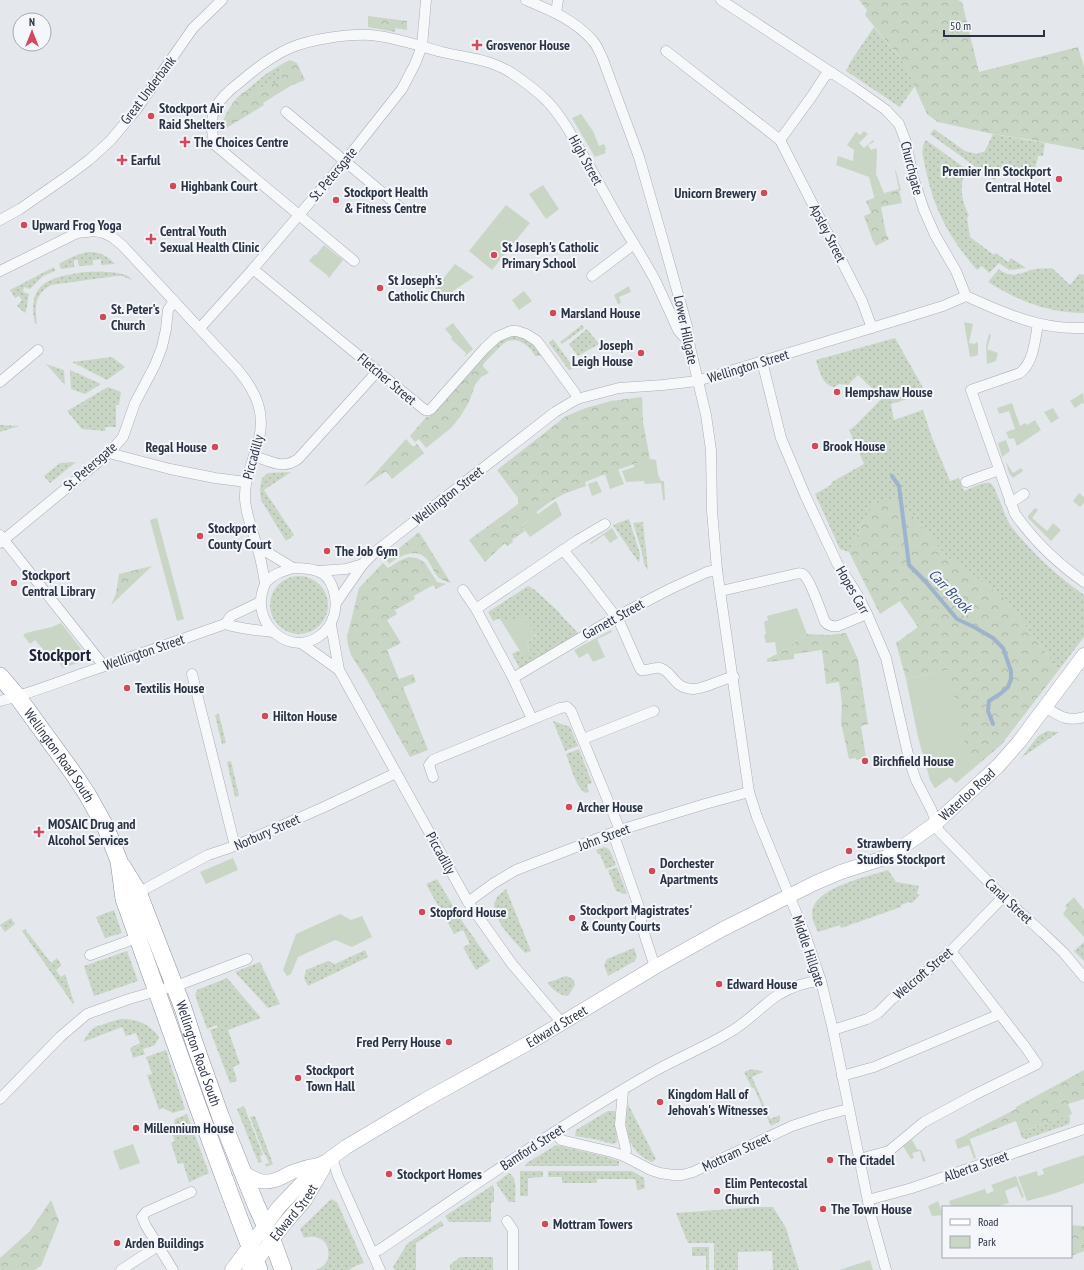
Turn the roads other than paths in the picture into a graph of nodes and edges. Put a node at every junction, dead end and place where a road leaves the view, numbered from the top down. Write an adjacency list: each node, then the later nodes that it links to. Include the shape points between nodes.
1 (222, 0): 15 (street, Great Underbank, via 193,28 136,110 110,141 69,175)
2 (426, 0): 7 (street, St. Petersgate)
3 (526, 0): 6 (street, Lower Hillgate)
4 (558, 0): 6 (street)
5 (721, 0): 9 (street, Churchgate)
6 (556, 13): 27 (street, Lower Hillgate, via 578,27 593,41 602,57 642,167 680,298)
7 (422, 46): 12 (street, St. Petersgate, via 416,64 402,88); 14 (street, High Street, via 371,35 306,43 276,55 231,88 219,102 211,121 215,145); 16 (street, High Street, via 498,66 531,87 547,102 570,131)
8 (666, 51): 11 (street)
9 (832, 73): 11 (street, via 825,76); 21 (street, Churchgate, via 878,104 899,124 924,210)
10 (286, 112): 12 (street)
11 (780, 140): 25 (street, Apsley Street, via 862,301)
12 (345, 161): 13 (street); 14 (street, St. Petersgate)
13 (402, 209)
14 (299, 215): 17 (street); 18 (street, St. Petersgate)
15 (0, 220)
16 (634, 244): 20 (street); 27 (street, High Street, via 657,284 678,330)
17 (354, 261)
18 (253, 269): 24 (street, St. Petersgate); 30 (street, Fletcher Street)
19 (0, 272): 22 (street, Piccadilly, via 77,233 95,231 112,237 122,245)
20 (592, 276)
21 (966, 296): 23 (street); 25 (street, Wellington Street, via 943,306)
22 (174, 301): 24 (street, Piccadilly); 34 (street, St. Petersgate, via 168,310 162,347 155,365 135,402 123,437)
23 (1038, 324): 26 (street); 36 (street, via 1031,356 1024,370 971,390)
24 (200, 328): 35 (street, Piccadilly, via 249,382 254,392 259,404 261,422 260,438)
25 (872, 328): 29 (street, Wellington Street)
26 (1084, 328)
27 (689, 341): 31 (street, Lower Hillgate)
28 (38, 350): 32 (street)
29 (762, 361): 31 (street, Wellington Street); 56 (street, Hopes Carr, via 781,438 837,562)
30 (379, 372): 33 (street, Fletcher Street, via 425,410 429,410 497,337 517,331 530,335 537,341); 35 (street, via 298,459 284,465)
31 (697, 381): 33 (street, Wellington Street, via 619,388); 47 (street, Lower Hillgate, via 706,415 711,450 712,511)
32 (0, 382)
33 (577, 399): 45 (street, Wellington Street, via 555,412 395,536)
34 (109, 453): 37 (street, via 170,469); 42 (street, St. Petersgate)
35 (254, 456): 37 (street, Piccadilly)
36 (999, 470): 38 (street); 40 (street)
37 (246, 482): 43 (street, Piccadilly, via 247,515)
38 (966, 482)
39 (1024, 494): 40 (street)
40 (1010, 502): 49 (street, via 1018,518 1040,545)
41 (605, 524): 44 (street)
42 (1, 539): 63 (street)
43 (257, 546): 46 (street); 50 (street, Piccadilly)
44 (563, 550): 55 (street); 57 (street)
45 (363, 564): 48 (street, Wellington Street, via 346,569); 54 (street, Wellington Street)
46 (293, 568): 48 (street); 50 (street, via 279,572)
47 (717, 570): 52 (street, Lower Hillgate); 57 (street, Garnett Street, via 676,586)
48 (319, 571): 54 (street, via 331,585)
49 (1084, 582)
50 (266, 583): 53 (street)
51 (463, 590): 55 (street)
52 (721, 591): 56 (street, via 802,573 809,582 828,625 838,626); 67 (street, Lower Hillgate)
53 (260, 602): 58 (street, Wellington Street, via 231,616); 60 (street, via 266,623)
54 (336, 603): 59 (street)
55 (476, 609): 68 (street)
56 (867, 614): 79 (street, Hopes Carr, via 886,658 910,763)
57 (616, 617): 67 (street, via 642,670 660,668 678,685 691,689); 68 (street, Garnett Street)
58 (225, 624): 60 (street, Wellington Street); 63 (street, Wellington Street)
59 (331, 625): 61 (street, via 315,639); 64 (street, Piccadilly)
60 (272, 632): 61 (street, via 284,639)
61 (301, 643): 64 (street, Piccadilly)
62 (1084, 655): 71 (main road, Waterloo Road)
63 (104, 666): 69 (street, Wellington Street)
64 (339, 670): 76 (street, Piccadilly)
65 (192, 674): 81 (street)
66 (0, 676): 69 (highway, Wellington Road South)
67 (734, 677): 78 (street, Middle Hillgate)
68 (513, 678): 74 (street)
69 (17, 696): 70 (street, Wellington Street); 82 (highway, Wellington Road South, via 87,794 106,828)
70 (0, 700)
71 (1045, 707): 73 (street, via 1067,719); 79 (main road, Waterloo Road, via 998,766)
72 (654, 711): 75 (street)
73 (1084, 717)
74 (532, 719): 75 (street, via 567,707); 77 (street, via 433,760 429,766)
75 (583, 739): 80 (street)
76 (396, 773): 81 (street, Norbury Street); 86 (street, Piccadilly)
77 (433, 777)
78 (749, 792): 80 (street, John Street); 84 (street, Middle Hillgate)
79 (936, 823): 84 (main road, Waterloo Road, via 884,858 841,872); 85 (street, Canal Street, via 939,831)
80 (616, 832): 86 (street, John Street, via 509,873); 91 (street)
81 (235, 846): 83 (street, Norbury Street, via 208,855)
82 (119, 861): 83 (highway, Wellington Road South); 87 (highway, Wellington Road South, via 124,899)
83 (138, 892): 87 (highway, Wellington Road South)
84 (789, 896): 91 (main road, Edward Street); 93 (street, Middle Hillgate)
85 (1003, 897): 88 (street, Welcroft Street); 92 (street, Canal Street, via 1064,953)
86 (468, 902): 97 (street, Piccadilly, via 512,964)
87 (146, 935): 89 (street); 94 (highway, Wellington Road South); 95 (highway, Wellington Road South)
88 (951, 951): 96 (street); 98 (street, Welcroft Street, via 876,1015)
89 (90, 955)
90 (246, 959): 94 (street)
91 (655, 967): 97 (main road, Edward Street)
92 (1084, 977)
93 (821, 981): 98 (street, Middle Hillgate); 100 (street, Bamford Street, via 797,986 778,995 731,1032 653,1072)
94 (175, 985): 95 (street); 108 (highway, Wellington Road South)
95 (157, 991): 101 (street, via 87,1014 60,1037); 116 (highway, Wellington Road South)
96 (1000, 1014): 99 (street, via 874,1067); 106 (street, via 1037,1064 924,1122 890,1151)
97 (562, 1023): 107 (main road, Edward Street, via 419,1104)
98 (833, 1030): 99 (street, Middle Hillgate)
99 (842, 1076): 102 (street, Middle Hillgate)
100 (623, 1091): 104 (street, Bamford Street); 105 (street, via 620,1125 626,1150)
101 (0, 1099)
102 (848, 1109): 105 (street, Mottram Street, via 792,1126 693,1172 673,1175 660,1173); 106 (street, Middle Hillgate)
103 (1084, 1129): 110 (street, Alberta Street, via 918,1186)
104 (555, 1132): 105 (street, Mottram Street, via 561,1140); 115 (street, Bamford Street, via 379,1250)
105 (624, 1156)
106 (859, 1159): 110 (street, Middle Hillgate)
107 (326, 1161): 108 (main road, via 268,1182); 112 (main road, Edward Street, via 279,1207); 113 (main road, Edward Street, via 305,1200); 115 (street, via 338,1176)
108 (243, 1173): 112 (highway, Wellington Road South)
109 (191, 1192): 114 (street, via 143,1215 142,1218)
110 (868, 1200): 123 (street, Middle Hillgate)
111 (507, 1221): 122 (street, via 513,1230)
112 (265, 1225): 113 (highway, Wellington Road South); 116 (main road, Edward Street)
113 (272, 1240): 116 (main road, Edward Street); 120 (highway, Wellington Road South)
114 (158, 1246): 117 (street); 118 (street)
115 (372, 1252): 121 (street)
116 (254, 1262): 119 (main road)
117 (121, 1270)
118 (173, 1270)
119 (232, 1270)
120 (283, 1270)
121 (380, 1270)
122 (513, 1270)
123 (886, 1270)

